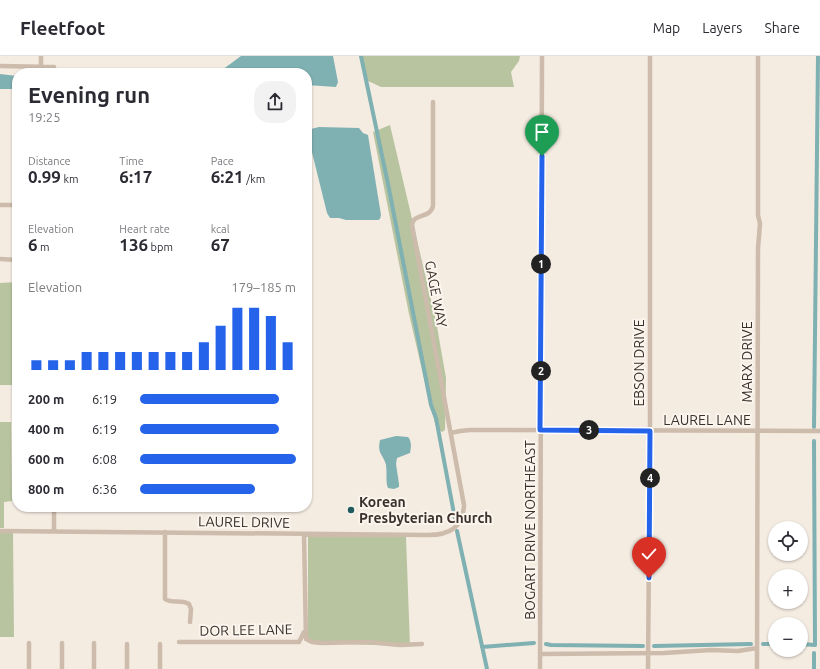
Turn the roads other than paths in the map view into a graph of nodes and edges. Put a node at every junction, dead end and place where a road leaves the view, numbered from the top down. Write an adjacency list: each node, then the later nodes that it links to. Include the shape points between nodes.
1 (41, 56): 6 (street)
2 (542, 56): 13 (street, BOGART DRIVE NORTHEAST)
3 (650, 56): 15 (street, EBSON DRIVE)
4 (758, 56): 14 (street, MARX DRIVE)
5 (0, 66): 6 (street)
6 (41, 67): 7 (street)
7 (54, 68)
8 (433, 102): 17 (street, GAGE WAY, via 433,206 429,213 415,218 412,225)
9 (0, 205): 10 (street)
10 (12, 205)
11 (0, 260): 12 (street)
12 (12, 260)
13 (540, 430): 15 (street, LAUREL LANE); 17 (street, LAUREL LANE, via 465,430); 35 (street, BOGART DRIVE NORTHEAST)
14 (758, 430): 15 (street, LAUREL LANE); 16 (street, LAUREL LANE); 33 (street, MARX DRIVE)
15 (650, 431): 34 (street, EBSON DRIVE)
16 (820, 431)
17 (451, 433): 18 (street, GAGE WAY)
18 (464, 501): 23 (street, LAUREL DRIVE, via 458,525 442,535)
19 (54, 512): 21 (street)
20 (0, 530): 21 (street, LAUREL DRIVE)
21 (54, 531): 22 (street, LAUREL DRIVE)
22 (165, 532): 23 (street, LAUREL DRIVE); 24 (street, via 165,599 189,604)
23 (304, 534): 25 (street)
24 (190, 622)
25 (304, 632): 27 (street, DOR LEE LANE, via 299,642); 32 (street, DOR LEE LANE, via 306,638 312,642 321,643)
26 (62, 642): 37 (street)
27 (179, 642)
28 (29, 643): 36 (street)
29 (94, 643): 38 (street)
30 (127, 644): 39 (street)
31 (160, 644): 40 (street)
32 (422, 644)
33 (757, 648): 34 (street, via 738,651); 43 (street, MARX DRIVE)
34 (649, 653): 35 (street); 42 (street, EBSON DRIVE)
35 (540, 654): 41 (street, BOGART DRIVE NORTHEAST)
36 (29, 669)
37 (62, 669)
38 (94, 669)
39 (127, 669)
40 (160, 669)
41 (540, 669)
42 (648, 669)
43 (757, 669)

